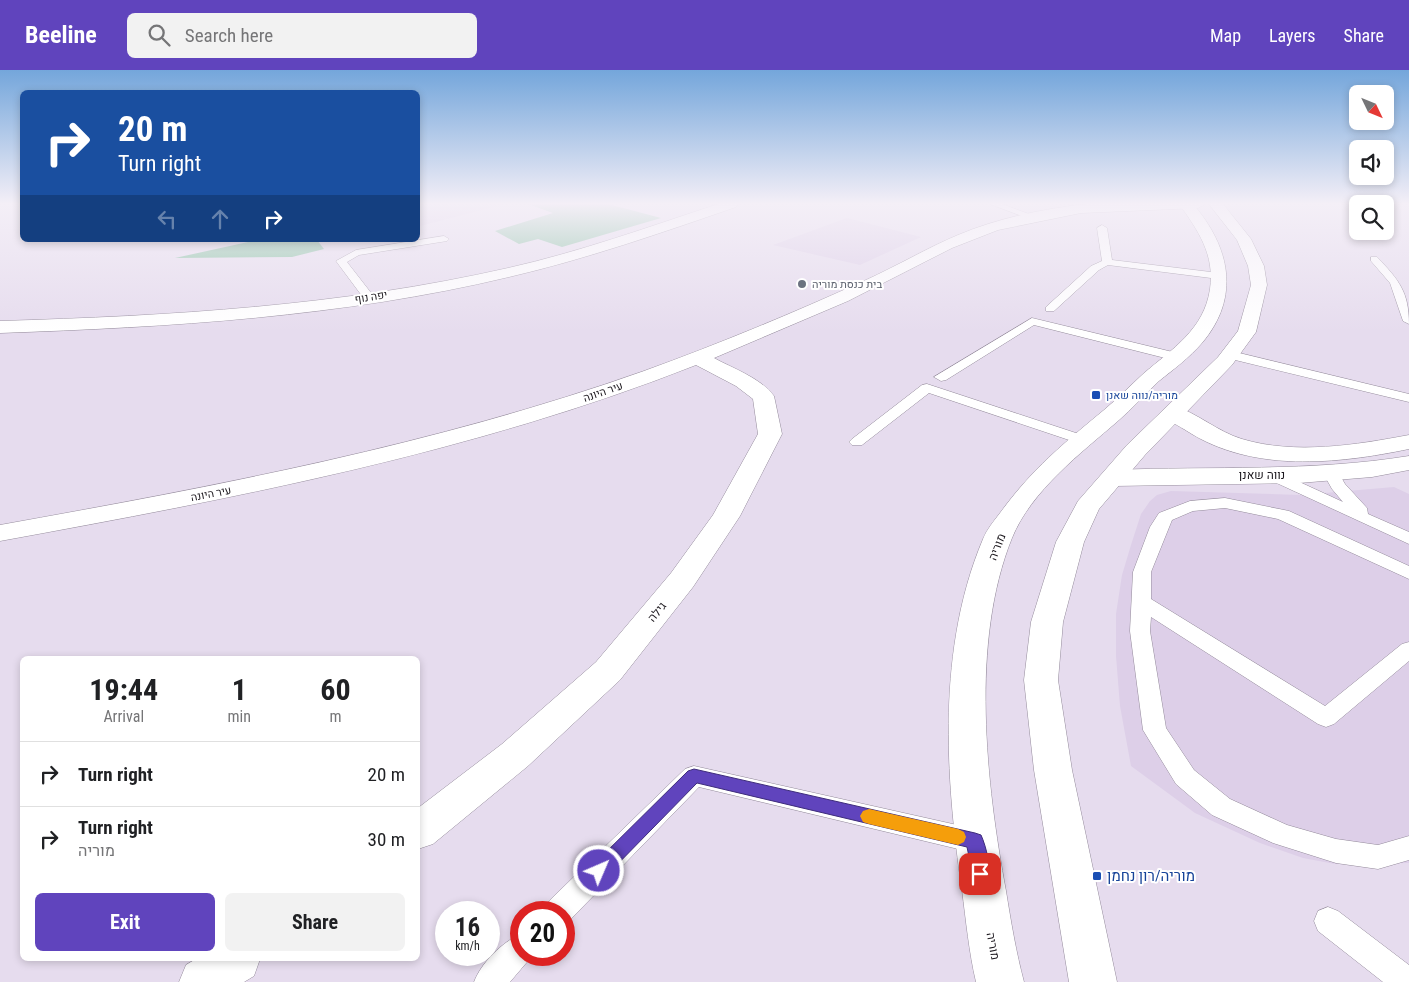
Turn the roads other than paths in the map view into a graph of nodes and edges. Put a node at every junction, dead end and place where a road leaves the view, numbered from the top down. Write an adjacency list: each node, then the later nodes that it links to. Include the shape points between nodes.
1 (396, 247): 10 (lane, via 356,253 341,261)
2 (598, 247): 10 (street, יפה נוף, via 507,273)
3 (943, 247): 16 (street, עיר היונה, via 890,275)
4 (1105, 247): 8 (lane)
5 (1214, 247): 9 (street, מוריה)
6 (1247, 247): 14 (street, via 1256,266 1258,285 1247,332)
7 (1374, 259): 12 (lane, via 1395,282)
8 (1107, 262): 9 (lane); 11 (lane, via 1095,268)
9 (1219, 276): 15 (street, מוריה, via 1215,303 1207,322)
10 (369, 298): 13 (street, יפה נוף, via 198,318)
11 (1050, 309)
12 (1409, 321)
13 (0, 326)
14 (1231, 355): 18 (lane); 19 (street)
15 (1176, 357): 17 (lane, via 1032,321); 20 (street, מוריה, via 1104,422)
16 (698, 358): 28 (street, עיר היונה, via 548,410 300,476); 33 (street, גילה, via 763,396 770,434 726,516 682,580 608,671 515,755)
17 (941, 377)
18 (1409, 398)
19 (1174, 413): 22 (street, נווה שאנן, via 1213,437 1240,446 1277,452 1310,455); 26 (street)
20 (1080, 439): 21 (lane, via 927,388); 34 (street, מוריה, via 1044,472 1018,506 998,538 986,578 968,668 968,732)
21 (857, 442)
22 (1409, 442)
23 (1409, 462): 24 (street, נווה שאנן)
24 (1331, 473): 25 (street, נווה שאנן); 27 (lane, via 1338,486)
25 (1274, 476): 26 (street, נווה שאנן); 27 (lane)
26 (1113, 478): 43 (street, via 1087,508 1070,542 1047,622 1041,680 1053,770)
27 (1368, 520): 29 (lane)
28 (0, 533)
29 (1409, 539)
30 (1409, 573): 31 (lane, via 1283,515 1246,506 1206,503 1177,510 1164,517 1142,572)
31 (1141, 602): 32 (lane, via 1326,718); 35 (lane, via 1140,631 1155,730 1185,776 1221,807 1282,835 1336,851 1378,857)
32 (1409, 649)
33 (420, 829)
34 (975, 841): 36 (lane, via 694,776); 42 (street, מוריה)
35 (1409, 848)
36 (569, 901)
37 (1328, 921): 44 (lane)
38 (510, 960): 41 (lane)
39 (234, 961): 40 (street)
40 (203, 982)
41 (489, 982)
42 (1000, 982)
43 (1093, 982)
44 (1407, 982)

